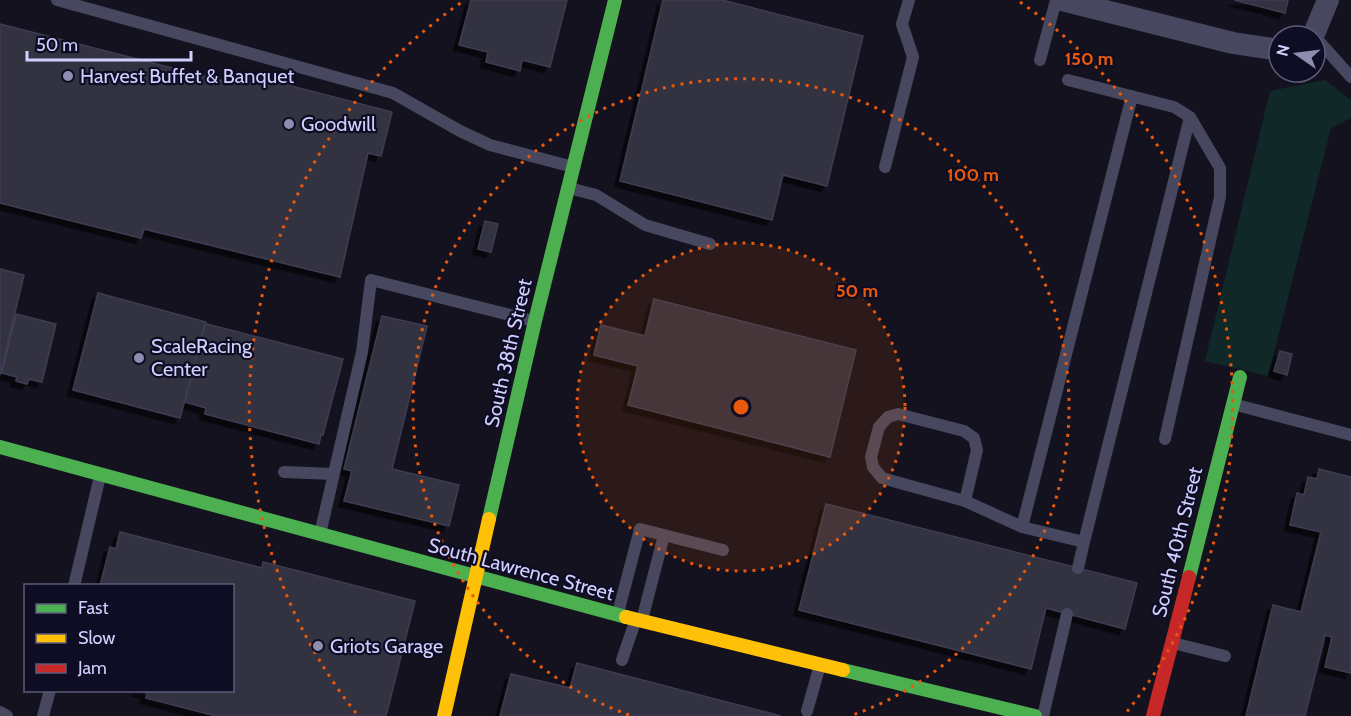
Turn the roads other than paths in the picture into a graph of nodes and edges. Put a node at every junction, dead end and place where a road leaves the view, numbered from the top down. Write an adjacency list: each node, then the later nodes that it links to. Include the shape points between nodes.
1 (57, 0): 15 (lane, via 393,93 490,145)
2 (615, 0): 15 (street, South 38th Street)
3 (909, 0): 16 (lane, via 902,24 913,57)
4 (1056, 0): 10 (lane)
5 (1062, 0): 8 (street)
6 (1328, 0): 7 (street)
7 (1319, 24)
8 (1267, 50)
9 (1327, 50): 11 (lane)
10 (1040, 60)
11 (1351, 77)
12 (1068, 80): 13 (lane)
13 (1132, 96): 14 (lane, via 1174,107); 29 (lane)
14 (1190, 117): 23 (lane, via 1220,168 1220,197); 32 (lane)
15 (573, 167): 17 (street, South 38th Street)
16 (885, 167)
17 (568, 188): 18 (lane, via 596,195 645,225); 19 (street, South 38th Street)
18 (710, 244)
19 (535, 321): 27 (lane, via 371,280 362,352); 35 (street, South 38th Street)
20 (1240, 377): 21 (street, South 40th Street)
21 (1233, 404): 22 (lane); 40 (street, South 40th Street)
22 (1351, 435)
23 (1165, 439)
24 (0, 447): 26 (street, South Lawrence Street)
25 (284, 472): 27 (lane)
26 (100, 473): 30 (street, South Lawrence Street); 36 (lane)
27 (334, 474): 30 (lane)
28 (965, 501): 28 (lane, via 977,450 974,438 964,431 898,414 888,417 879,427 871,457 882,478); 29 (lane)
29 (1022, 527): 32 (lane)
30 (320, 535): 35 (street, South Lawrence Street)
31 (664, 535): 33 (lane); 38 (lane, via 640,529); 39 (lane)
32 (1084, 543): 34 (lane)
33 (723, 549)
34 (1078, 568)
35 (476, 576): 38 (street, South Lawrence Street); 49 (street, South 38th Street)
36 (74, 584)
37 (1067, 614): 51 (lane)
38 (617, 615): 39 (street, South Lawrence Street)
39 (639, 620): 42 (lane); 43 (street, South Lawrence Street)
40 (1172, 643): 41 (lane); 52 (street, South 40th Street)
41 (1225, 656)
42 (622, 660)
43 (820, 664): 45 (lane); 50 (street, South Lawrence Street)
44 (49, 692): 48 (lane)
45 (807, 711)
46 (0, 712): 47 (lane)
47 (7, 716)
48 (43, 716)
49 (444, 716)
50 (1035, 716)
51 (1043, 716)
52 (1153, 716)

